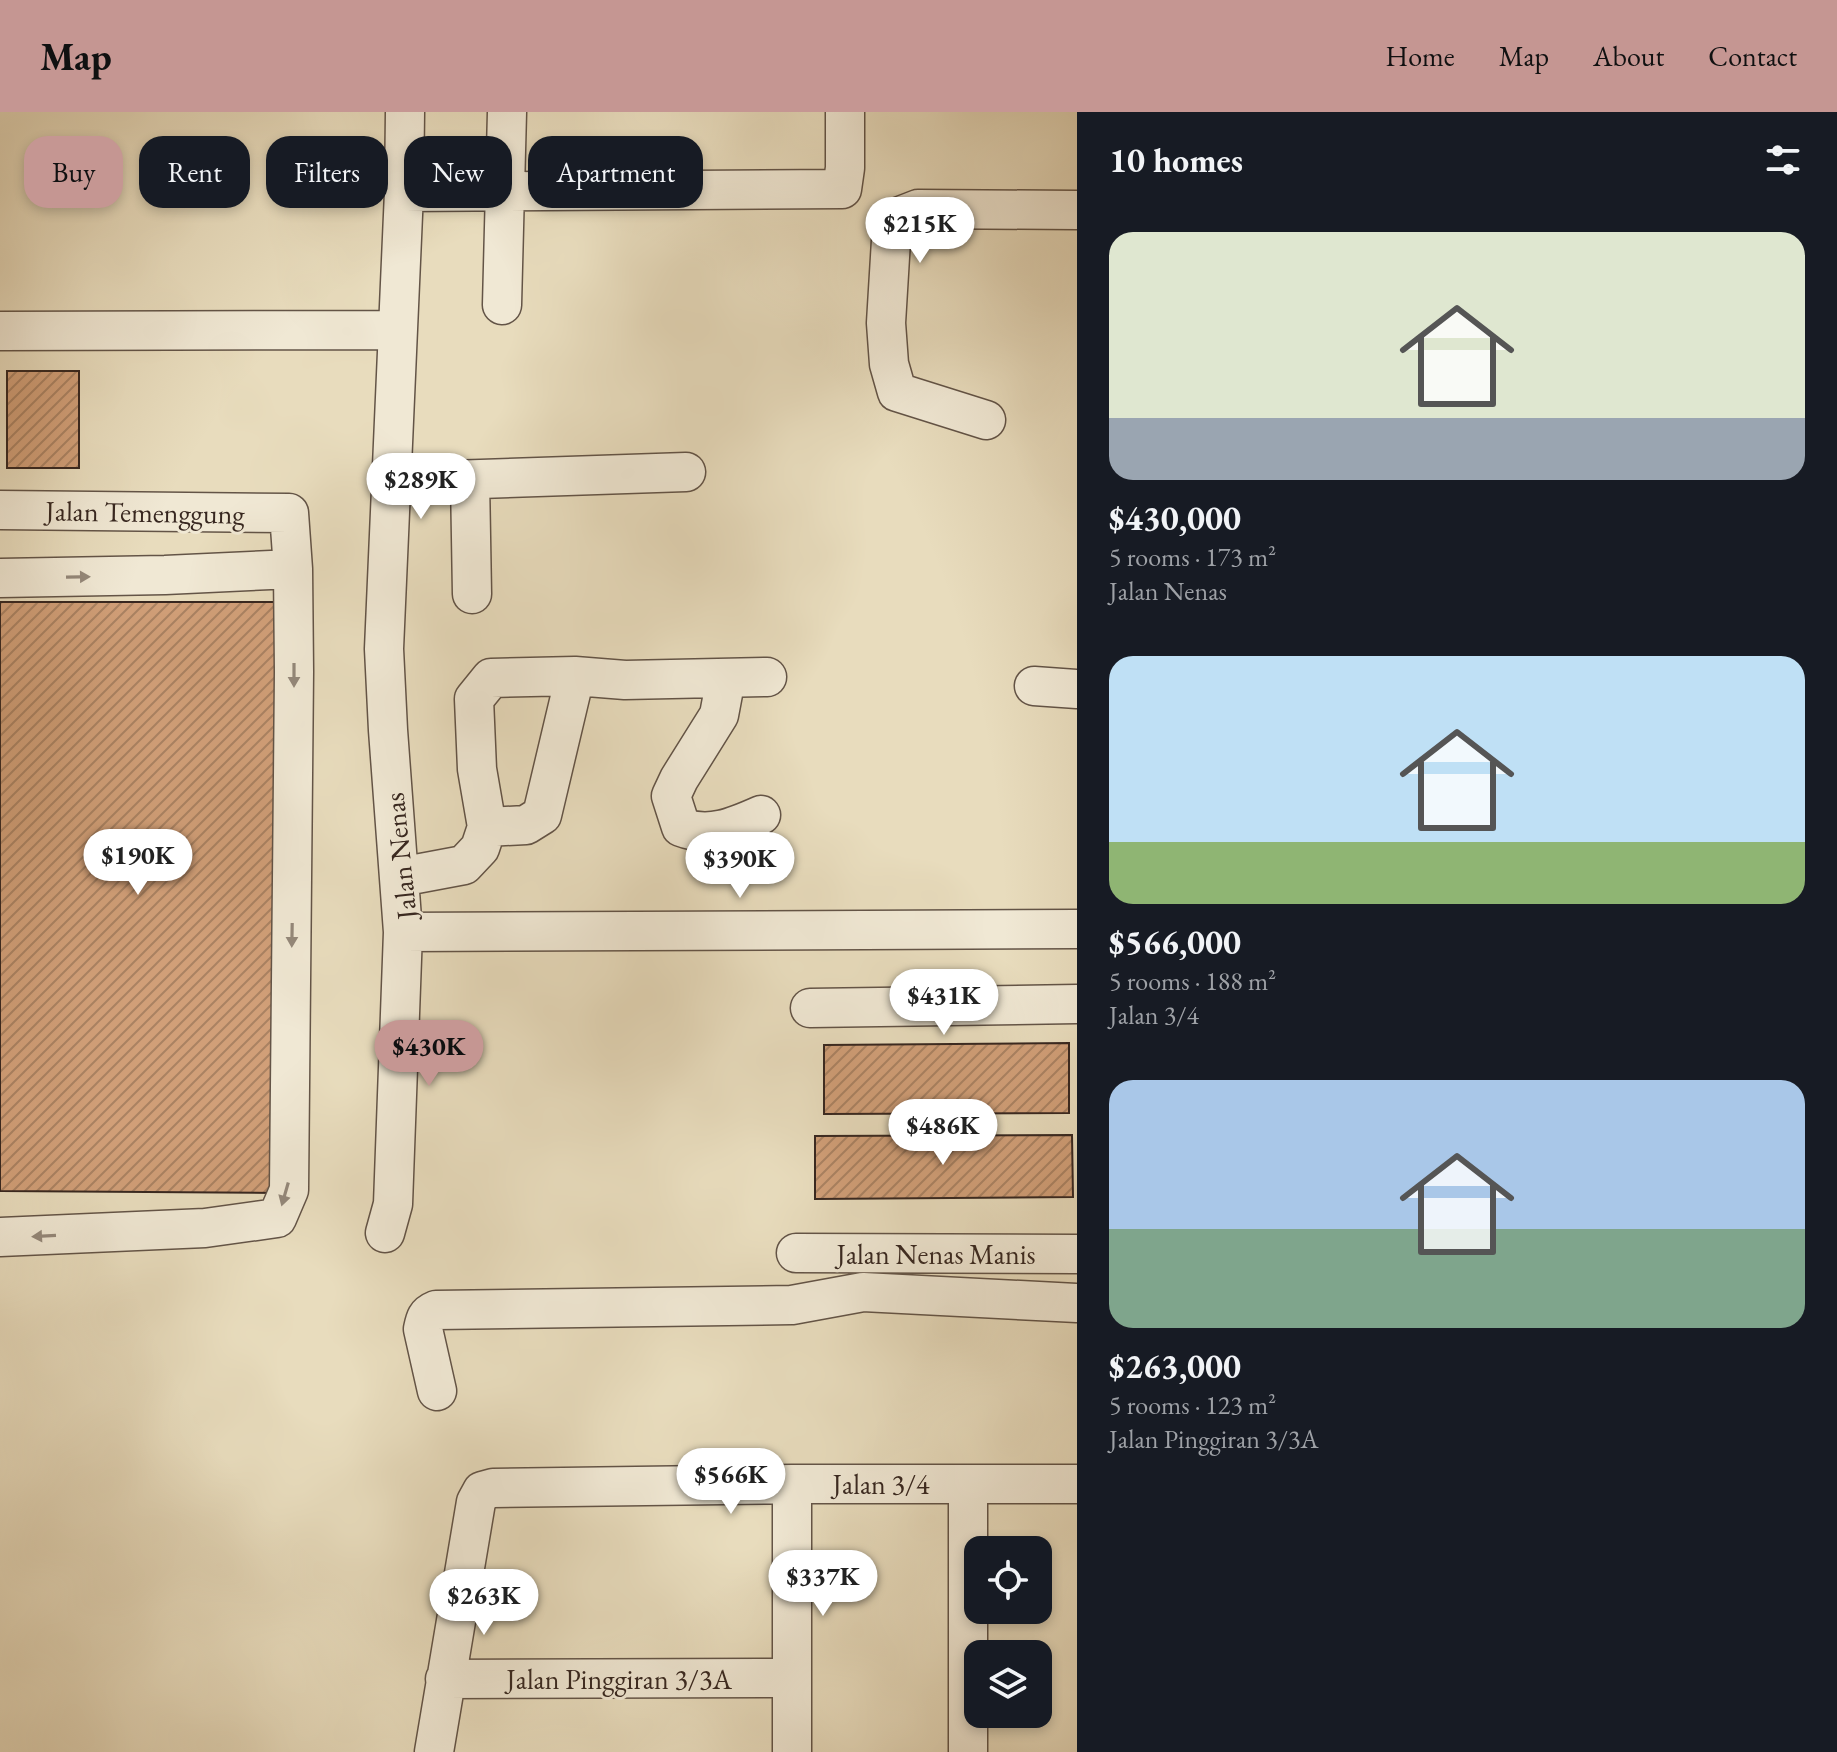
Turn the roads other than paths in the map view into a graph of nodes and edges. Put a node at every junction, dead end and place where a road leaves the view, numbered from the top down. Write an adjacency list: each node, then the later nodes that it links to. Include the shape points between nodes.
1 (405, 112): 4 (street, Jalan Nenas)
2 (507, 112): 5 (street)
3 (845, 112): 6 (street, via 842,189)
4 (405, 136)
5 (506, 136)
6 (512, 191)
7 (404, 192): 11 (street, Jalan Nenas)
8 (504, 208): 10 (street)
9 (1077, 210): 13 (street, via 918,209 892,224 886,323 897,392)
10 (502, 305)
11 (398, 330): 12 (street); 16 (street, Jalan Nenas)
12 (0, 331)
13 (986, 420)
14 (686, 472): 15 (street)
15 (470, 480): 16 (street); 20 (street)
16 (391, 482): 28 (street, Jalan Nenas, via 384,649)
17 (0, 510): 18 (street, Jalan Temenggung, via 289,513)
18 (293, 569): 19 (street, one-way to 18); 34 (street, one-way to 34, via 289,1190 277,1218 205,1228)
19 (0, 578)
20 (472, 594)
21 (575, 676): 23 (street); 27 (street, via 542,815 526,825); 27 (street, via 491,678 474,699 477,769)
22 (767, 677): 23 (street)
23 (726, 678): 26 (street, via 719,715 671,796 681,827 696,833 732,828)
24 (1034, 686): 25 (street)
25 (1077, 689)
26 (761, 815)
27 (487, 827): 28 (street, via 480,848 464,865)
28 (400, 877): 30 (street, Jalan Nenas)
29 (1077, 929): 30 (street, Jalan Nenas)
30 (403, 932): 33 (street, via 393,1204)
31 (1077, 1004): 32 (street)
32 (810, 1008)
33 (385, 1233)
34 (0, 1237)
35 (796, 1253): 36 (street, Jalan Nenas Manis)
36 (1077, 1254)
37 (1077, 1303): 38 (street, via 863,1292 792,1305 436,1310 429,1313 423,1329)
38 (437, 1391)
39 (792, 1484): 40 (street, Jalan 3/4); 42 (street); 43 (street, Jalan 3/4, via 482,1491)
40 (968, 1484): 41 (street, Jalan 3/4); 46 (street)
41 (1077, 1484)
42 (792, 1678): 43 (street, Jalan Pinggiran 3/3A); 45 (street)
43 (445, 1679): 44 (street)
44 (434, 1752)
45 (792, 1752)
46 (968, 1752)

